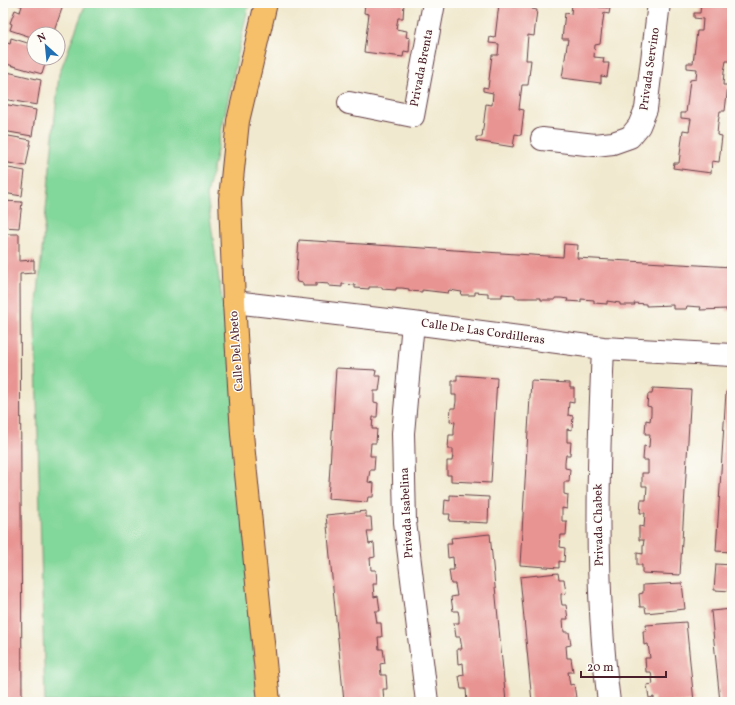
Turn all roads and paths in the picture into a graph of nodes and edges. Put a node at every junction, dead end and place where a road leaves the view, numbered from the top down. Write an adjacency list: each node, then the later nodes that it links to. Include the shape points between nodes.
1 (266, 3): 6 (main road, Calle Del Abeto, via 238,121 230,199)
2 (434, 3): 4 (street, Privada Brenta, via 413,116)
3 (660, 3): 5 (street, Privada Servino, via 646,109 639,126 630,138 596,145)
4 (349, 103)
5 (542, 139)
6 (234, 302): 7 (street, Calle De Las Cordilleras); 10 (main road, Calle Del Abeto, via 242,434)
7 (413, 323): 8 (street, Calle De Las Cordilleras); 11 (street, Privada Isabelina, via 403,433 405,522)
8 (603, 348): 9 (street, Calle De Las Cordilleras); 12 (street, Privada Chabek, via 597,497 603,638)
9 (732, 355)
10 (269, 702)
11 (426, 702)
12 (609, 702)

